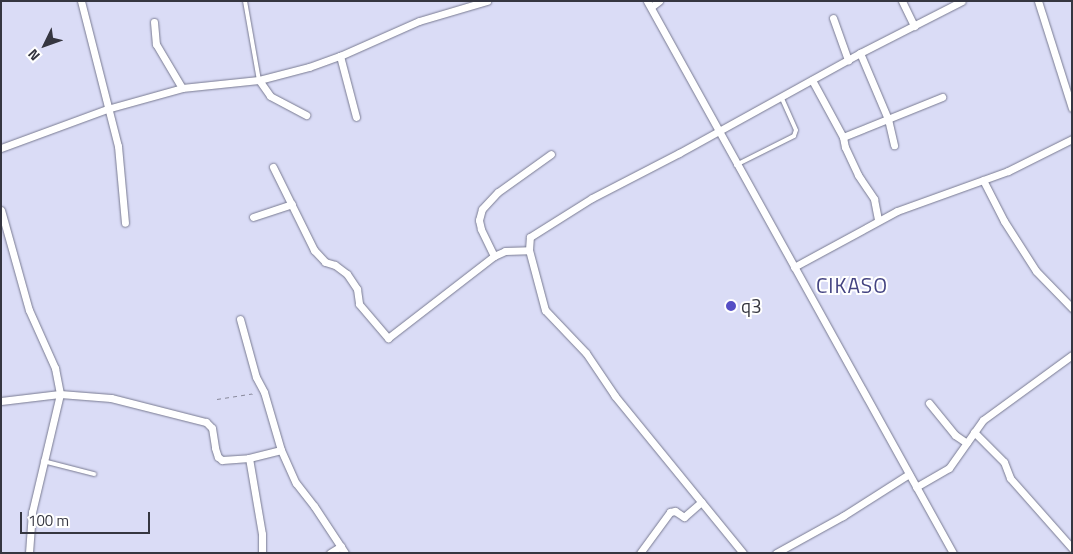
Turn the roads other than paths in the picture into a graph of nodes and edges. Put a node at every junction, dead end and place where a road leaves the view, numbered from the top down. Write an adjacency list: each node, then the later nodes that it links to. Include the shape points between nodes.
1 (81, 1): 21 (street)
2 (245, 1): 15 (lane)
3 (487, 1): 13 (street, via 418,21)
4 (659, 1): 8 (street)
5 (902, 1): 11 (street)
6 (962, 1): 11 (street)
7 (1038, 1): 20 (street)
8 (649, 4): 25 (street)
9 (833, 18): 14 (street)
10 (154, 22): 17 (street, via 156,44)
11 (914, 26): 12 (street)
12 (860, 53): 14 (street); 24 (street)
13 (340, 56): 15 (street); 23 (street)
14 (848, 60): 16 (street)
15 (259, 80): 17 (street); 22 (street, via 270,96)
16 (812, 80): 18 (street); 26 (street)
17 (182, 88): 21 (street)
18 (781, 97): 25 (street); 31 (lane, via 796,130 794,136)
19 (942, 97): 24 (street)
20 (1072, 108)
21 (108, 109): 29 (street); 38 (street, via 118,146)
22 (306, 115)
23 (356, 117)
24 (888, 119): 26 (street); 28 (street)
25 (718, 132): 31 (street); 39 (street, via 592,198 530,237)
26 (843, 137): 37 (street, via 849,159 874,198)
27 (1072, 139): 33 (street)
28 (894, 145)
29 (1, 148)
30 (551, 154): 40 (street, via 498,192 482,209 481,229)
31 (736, 165): 41 (street)
32 (273, 167): 34 (street)
33 (983, 180): 37 (street); 42 (street, via 1036,271)
34 (292, 204): 36 (street); 40 (street, via 314,250 325,262 347,274 357,289 359,304 388,338)
35 (1, 210): 45 (street, via 29,310 55,368)
36 (253, 216)
37 (878, 220): 41 (street)
38 (125, 223)
39 (529, 250): 40 (street, via 504,251); 56 (street, via 545,310 586,353 616,396)
40 (494, 256)
41 (794, 266): 54 (street)
42 (1072, 308)
43 (240, 319): 50 (street)
44 (1072, 354): 48 (street, via 992,413)
45 (60, 394): 46 (street); 51 (street, via 111,398 203,421 212,428 219,458); 52 (street)
46 (1, 401)
47 (928, 403): 49 (street, via 955,435)
48 (974, 432): 49 (street); 57 (street, via 1003,460 1010,478)
49 (967, 443): 55 (street, via 949,468)
50 (281, 450): 51 (street); 58 (street, via 296,483)
51 (248, 458): 60 (street, via 262,534)
52 (43, 461): 53 (lane); 59 (street, via 32,512)
53 (94, 474)
54 (909, 474): 55 (street); 64 (street)
55 (916, 487): 65 (street)
56 (701, 502): 62 (street, via 684,517 675,511 670,512); 63 (street)
57 (1072, 548)
58 (343, 550): 61 (street)
59 (29, 553)
60 (262, 553)
61 (330, 553)
62 (640, 553)
63 (744, 553)
64 (776, 553)
65 (953, 553)

